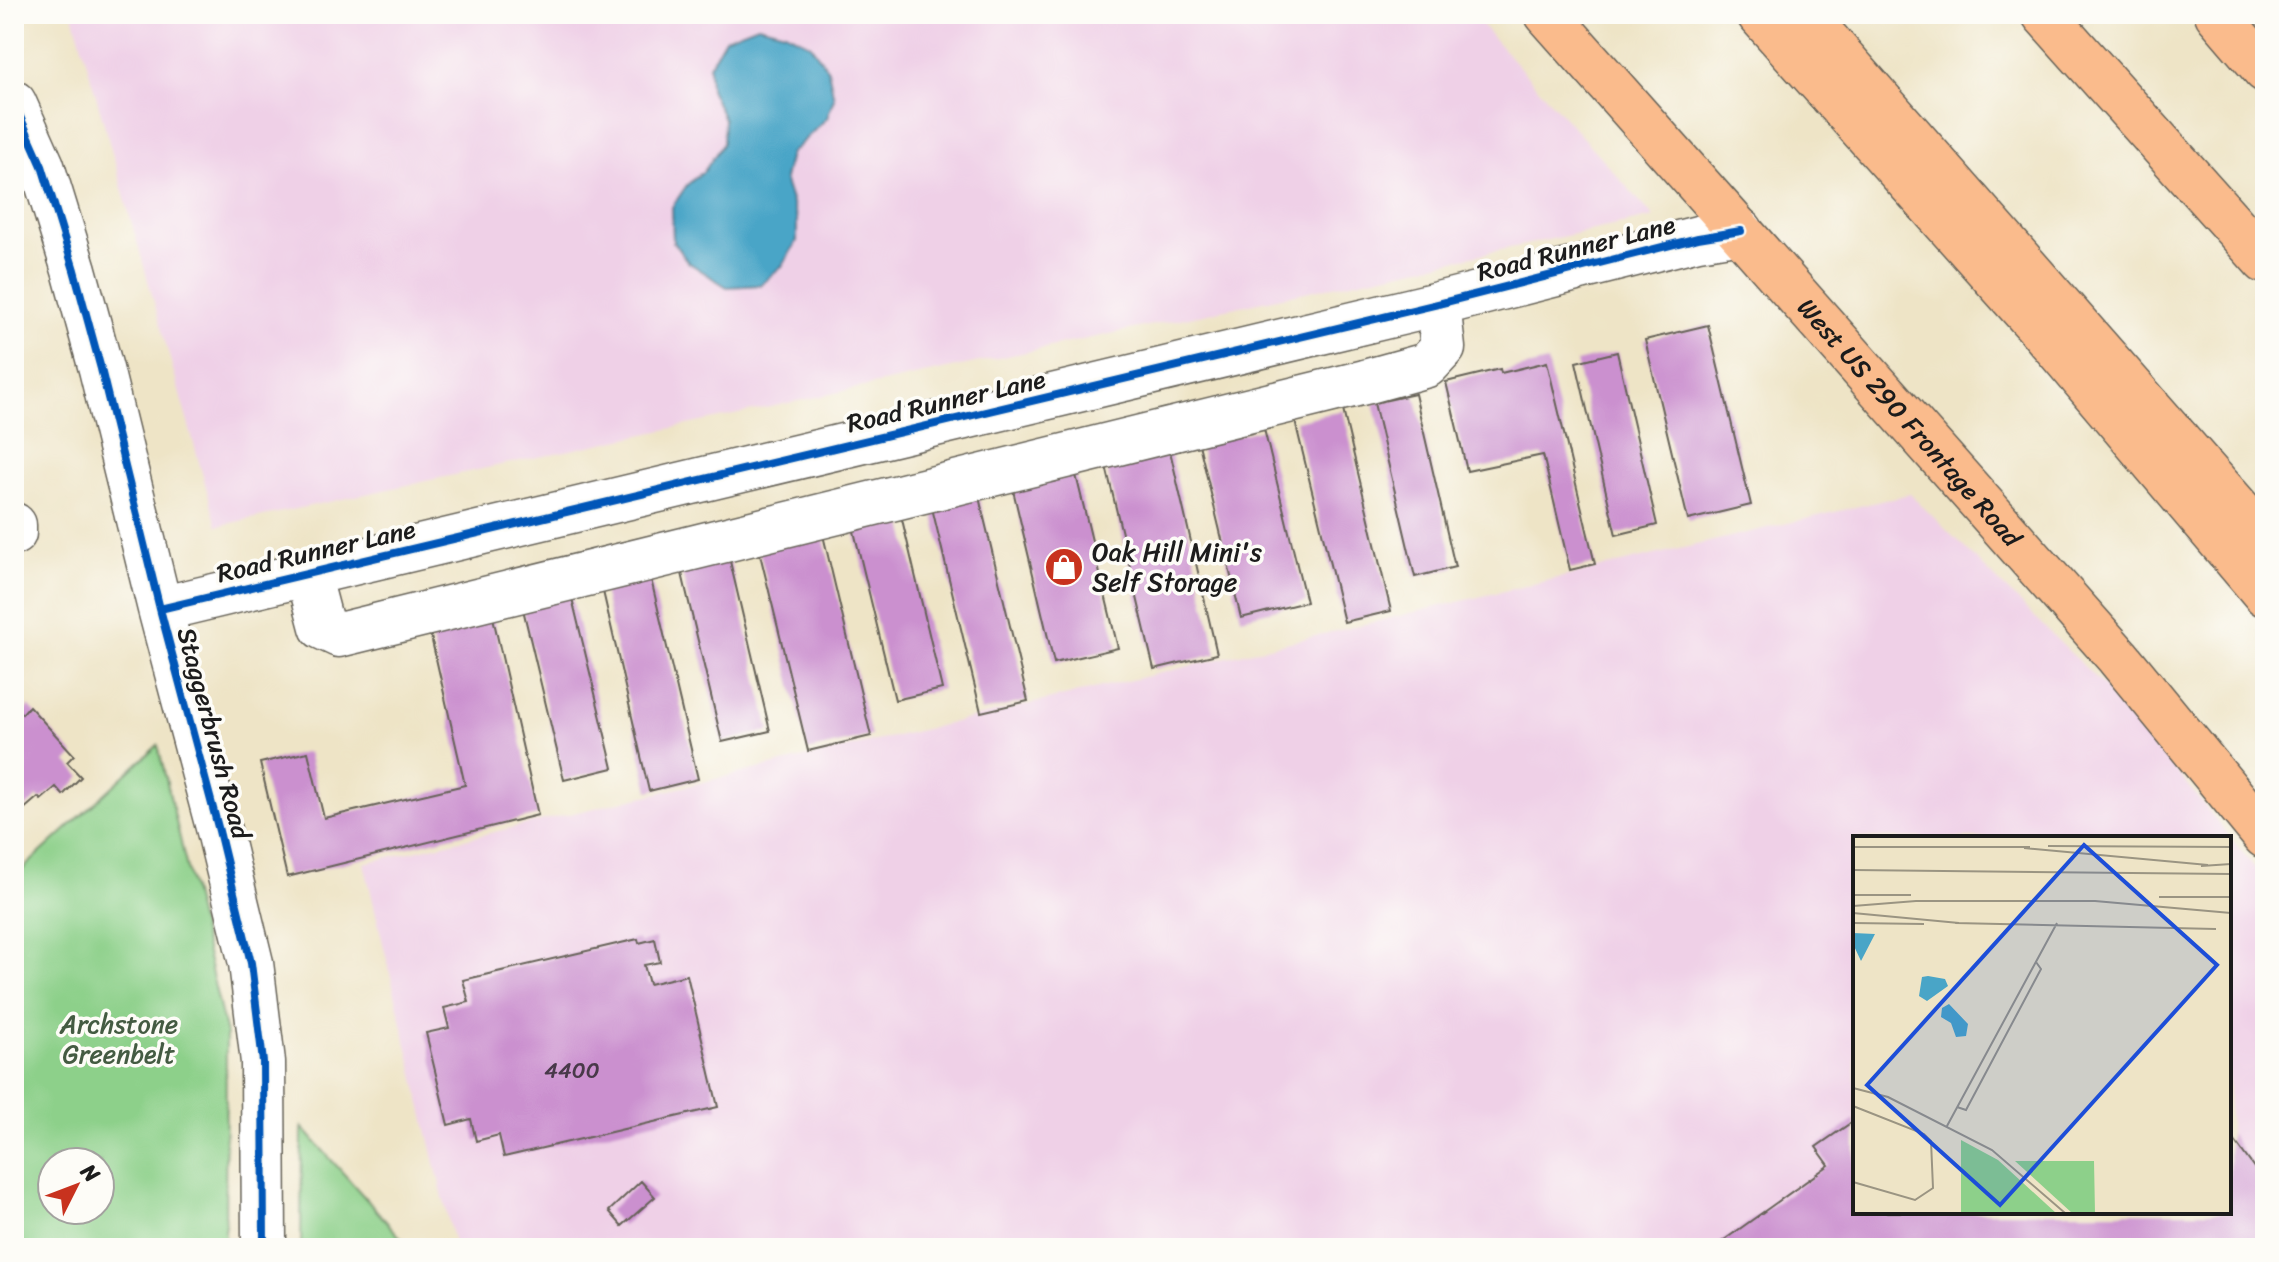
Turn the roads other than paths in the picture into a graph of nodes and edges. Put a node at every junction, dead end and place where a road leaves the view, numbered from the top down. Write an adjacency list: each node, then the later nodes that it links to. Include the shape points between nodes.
1 (1547, 14): 8 (main road, West US 290 Frontage Road)
2 (1759, 14): 15 (main road, via 2037,325)
3 (1804, 14): 13 (main road)
4 (2044, 14): 9 (main road)
5 (2217, 14): 6 (main road)
6 (2265, 70)
7 (14, 103): 16 (street, Staggerbrush Road, via 42,166 74,270)
8 (1741, 231): 10 (street, Road Runner Lane); 17 (main road, West US 290 Frontage Road, via 2118,657)
9 (2265, 261)
10 (1438, 304): 14 (street, Road Runner Lane); 14 (street, via 1443,348 1427,365 339,635 322,627)
11 (14, 525): 12 (street)
12 (14, 533)
13 (2265, 539)
14 (308, 574): 16 (street, Road Runner Lane)
15 (2265, 594)
16 (160, 609): 18 (street, Staggerbrush Road, via 251,963 263,1062)
17 (2265, 836)
18 (264, 1248)

